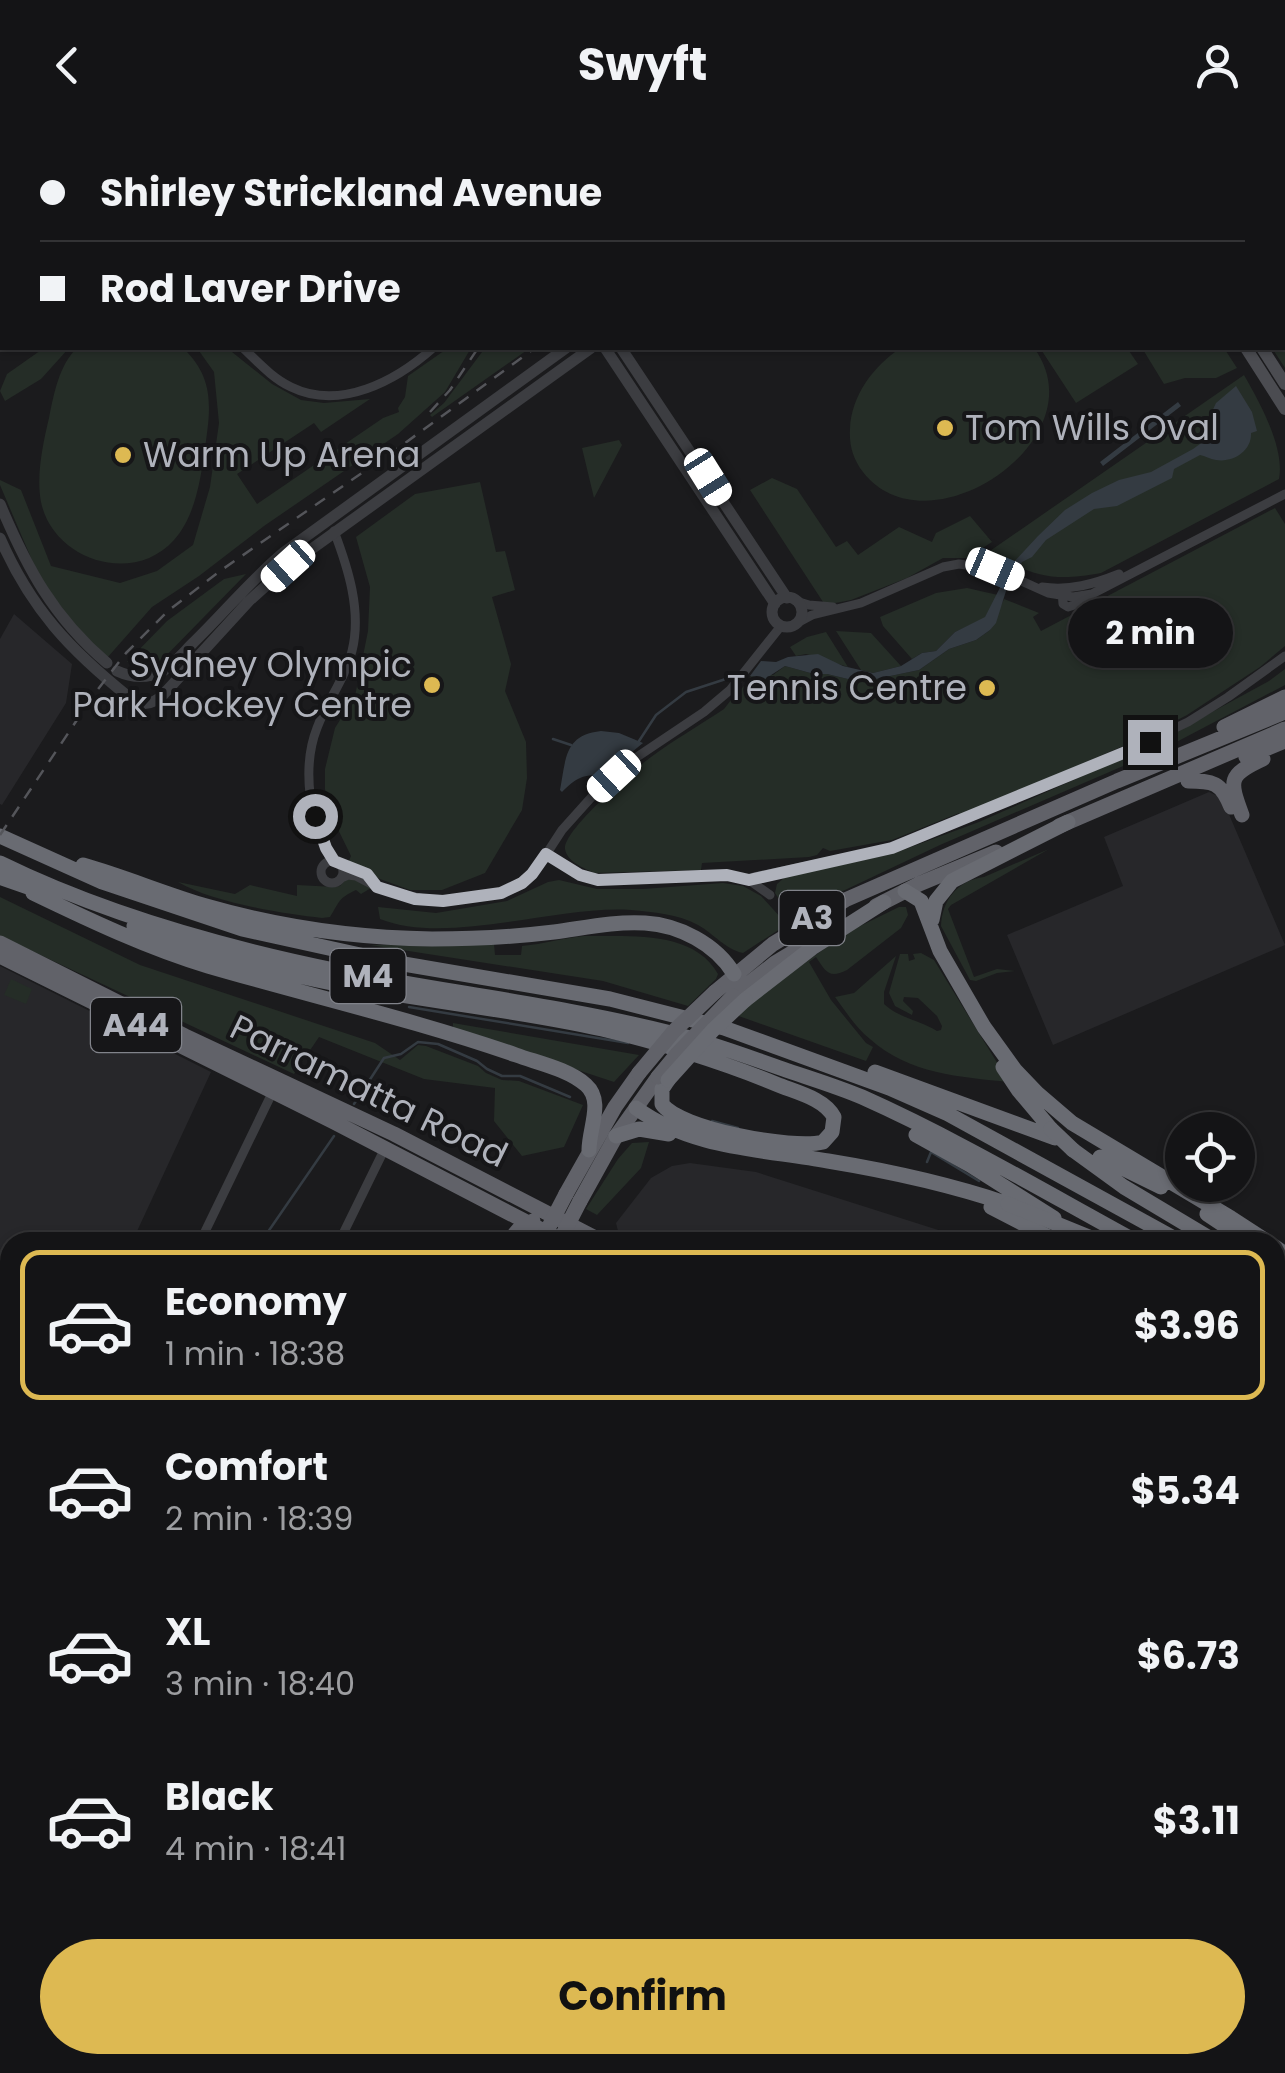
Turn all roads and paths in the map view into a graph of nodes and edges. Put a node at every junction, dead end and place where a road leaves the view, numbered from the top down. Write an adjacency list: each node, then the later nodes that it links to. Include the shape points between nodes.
1 (245, 350): 2 (street, via 288,386 333,397 376,385)
2 (431, 350)
3 (564, 350): 11 (street)
4 (588, 350): 11 (street)
5 (607, 350): 16 (street)
6 (622, 350): 16 (street)
7 (1247, 350): 10 (main road)
8 (1263, 350): 9 (main road)
9 (1285, 384)
10 (1285, 410)
11 (474, 423): 14 (street)
12 (1283, 495): 17 (street, via 1121,573); 17 (street, via 1084,602 1064,604)
13 (0, 504): 23 (street)
14 (330, 526): 23 (street, via 256,576 166,669 148,676 117,670); 23 (street, via 154,702 130,698 82,659); 36 (street, via 356,625 343,676 310,752 310,799)
15 (0, 538): 23 (street, via 29,595)
16 (767, 580): 18 (street); 19 (street)
17 (1061, 593): 20 (street, via 995,569 950,565)
18 (792, 599): 19 (street); 20 (street); 21 (street, via 802,612)
19 (775, 604): 22 (street, via 774,618)
20 (856, 605): 21 (street)
21 (797, 624): 22 (street)
22 (782, 626): 35 (street, via 730,690 620,771)
23 (61, 627)
24 (1285, 656): 40 (street, via 1188,722 1112,758 892,848)
25 (1285, 697): 29 (highway, via 1184,745)
26 (1285, 712): 29 (highway, A3)
27 (1285, 729): 31 (highway, A3)
28 (1285, 745): 30 (highway); 30 (highway, via 1234,776 1238,815 1221,787)
29 (1165, 761): 38 (highway, A3)
30 (1188, 782): 31 (highway)
31 (1106, 806): 32 (highway, A3)
32 (1068, 822): 42 (highway, A3); 44 (highway, via 952,881 936,901)
33 (0, 836): 34 (highway, M4)
34 (31, 850): 47 (highway, via 247,917 365,936 500,937 661,924 705,944); 49 (highway, M4, via 102,882 242,929 610,998)
35 (546, 854): 40 (street, via 598,880); 41 (street, via 522,883 501,893 434,901)
36 (333, 860): 39 (street); 39 (street, via 320,870 323,879); 41 (street, via 367,874)
37 (0, 872): 50 (highway, via 162,936 270,968 600,1029 706,1058 824,1105 834,1117 832,1132 823,1142 802,1144 686,1120 665,1110); 54 (highway, M4, via 206,938 339,971 678,1035); 60 (highway, M4, via 84,917 195,962 474,1040 579,1080 595,1104)
38 (897, 876): 42 (highway); 47 (highway, A3, via 807,921)
39 (340, 878): 41 (street, via 354,875)
40 (749, 880): 43 (street)
41 (377, 887)
42 (905, 891): 44 (highway, via 921,901); 48 (highway, A3)
43 (770, 895)
44 (933, 929): 52 (highway, via 944,960)
45 (0, 943): 51 (highway, Parramatta Road / A44)
46 (0, 956): 51 (highway, Parramatta Road / A44)
47 (734, 974): 48 (highway); 53 (highway, A3, bridge)
48 (739, 998): 50 (highway, bridge)
49 (832, 1066): 56 (highway, via 865,1068); 80 (highway, M4, via 948,1114)
50 (663, 1079): 55 (highway, A3)
51 (275, 1086): 58 (highway, Parramatta Road / A44); 67 (street)
52 (1024, 1087): 56 (highway); 83 (highway)
53 (628, 1089): 55 (highway); 60 (highway, A3)
54 (864, 1098): 77 (highway, M4); 79 (highway, M4)
55 (636, 1108): 57 (highway, A3); 59 (highway, via 670,1128)
56 (1053, 1134): 81 (highway, bridge)
57 (616, 1136): 59 (highway, via 644,1129); 63 (highway, A3)
58 (389, 1141): 64 (highway, Parramatta Road / A44); 65 (highway, Parramatta Road / A44); 68 (street)
59 (741, 1148): 62 (highway)
60 (589, 1150): 63 (highway, A3)
61 (1100, 1157): 82 (highway)
62 (919, 1179): 76 (highway); 78 (highway, bridge)
63 (572, 1198): 72 (highway, A3, bridge); 74 (highway, A3, bridge)
64 (510, 1214): 66 (highway, Parramatta Road / A44); 69 (highway)
65 (555, 1216): 66 (highway); 73 (highway); 75 (highway, Parramatta Road / A44)
66 (528, 1223): 70 (highway); 71 (highway, Parramatta Road / A44)
67 (205, 1232)
68 (344, 1232)
69 (509, 1232)
70 (516, 1232)
71 (546, 1232)
72 (548, 1232)
73 (561, 1232)
74 (567, 1232)
75 (584, 1232)
76 (1039, 1232)
77 (1076, 1232)
78 (1077, 1232)
79 (1118, 1232)
80 (1163, 1232)
81 (1199, 1232)
82 (1233, 1232)
83 (1253, 1232)

